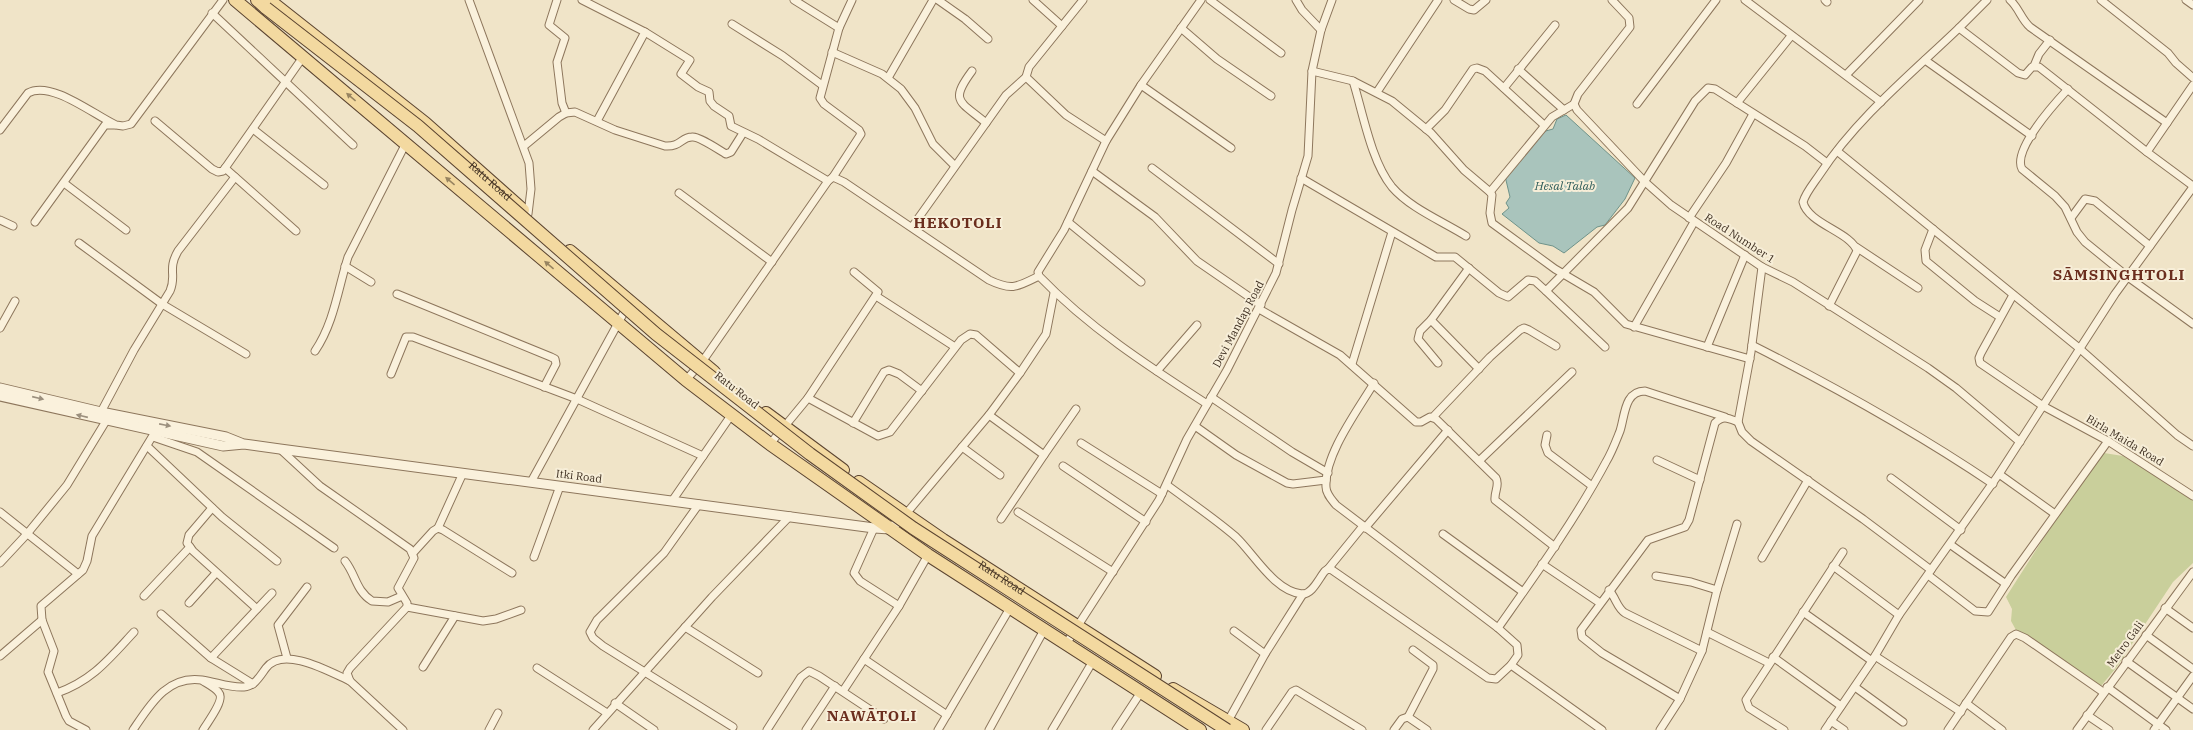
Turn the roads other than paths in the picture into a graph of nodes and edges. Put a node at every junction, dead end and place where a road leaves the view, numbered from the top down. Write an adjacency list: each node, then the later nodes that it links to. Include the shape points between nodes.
1 (223, 0): 32 (street)
2 (235, 0): 46 (main road, Ratu Road)
3 (242, 0): 29 (main road)
4 (469, 0): 86 (street, via 486,51)
5 (557, 0): 70 (street, via 549,25 565,38 557,62 562,103)
6 (582, 0): 40 (street)
7 (794, 0): 36 (street)
8 (852, 0): 36 (street)
9 (933, 0): 54 (street)
10 (938, 0): 42 (street, via 965,19)
11 (1083, 0): 35 (street)
12 (1201, 0): 37 (street)
13 (1210, 0): 45 (street)
14 (1296, 0): 39 (street)
15 (1332, 0): 39 (street, Devi Mandap Road)
16 (1438, 0): 63 (street)
17 (1454, 0): 18 (street, via 1469,10 1474,10)
18 (1486, 0)
19 (1612, 0): 31 (street)
20 (1625, 0): 31 (street)
21 (1716, 0): 68 (street)
22 (1745, 0): 41 (street)
23 (1919, 0): 52 (street)
24 (1987, 0): 38 (street)
25 (2010, 0): 43 (street, via 2018,6 2025,23)
26 (2101, 0): 55 (street, via 2168,53)
27 (2186, 0): 30 (street)
28 (1037, 2): 35 (street)
29 (264, 5): 104 (main road, Ratu Road, via 425,123); 334 (main road, bridge, via 418,126 656,334 810,454 913,528); 351 (main road, via 651,340 805,461 908,535)
30 (2193, 5)
31 (1619, 7): 67 (street, via 1629,18 1630,27 1578,94)
32 (212, 13): 57 (street); 76 (street, via 131,124)
33 (732, 24): 58 (street)
34 (1555, 25): 49 (street)
35 (1062, 26): 53 (street, via 1028,68)
36 (838, 28): 44 (street)
37 (1181, 28): 59 (street); 64 (street, via 1217,59)
38 (1959, 28): 47 (street); 48 (street, via 2018,73 2025,75)
39 (1321, 30): 51 (street, Devi Mandap Road)
40 (644, 32): 73 (street); 81 (street, via 690,60 681,74 709,92 710,101 714,106 729,116 731,126)
41 (1791, 36): 52 (street); 66 (street)
42 (988, 40)
43 (2050, 40): 48 (street, via 2039,54); 75 (street)
44 (832, 52): 54 (street); 58 (street)
45 (1281, 53)
46 (303, 57): 57 (street); 84 (main road, Ratu Road, one-way to 46)
47 (1925, 60): 65 (street); 82 (street)
48 (2034, 66): 62 (street)
49 (1518, 69): 61 (street); 69 (street)
50 (972, 71): 74 (street, via 960,86 959,98)
51 (1312, 71): 56 (street); 96 (street, Devi Mandap Road, via 1310,146)
52 (1846, 75): 65 (street)
53 (1026, 77): 74 (street, via 1006,95); 83 (street, via 1066,115)
54 (888, 78): 91 (street, via 907,95 933,144)
55 (2193, 78)
56 (1353, 81): 63 (street); 116 (street, via 1374,152 1391,186 1412,204)
57 (286, 82): 78 (street); 85 (street)
58 (822, 85): 97 (street, via 820,98 824,104 861,134)
59 (1141, 85): 83 (street); 87 (street)
60 (2193, 85): 75 (street)
61 (1504, 88): 77 (street); 79 (street, via 1481,69 1473,69 1445,110)
62 (2068, 89): 82 (street, via 2042,117); 89 (street)
63 (1377, 92): 79 (street)
64 (1271, 96)
65 (1881, 102): 88 (street)
66 (1737, 103): 71 (street); 98 (street, via 1715,89 1708,88 1703,91)
67 (1574, 104): 69 (street); 98 (street, Road Number 1)
68 (1637, 104)
69 (1564, 110): 77 (street)
70 (566, 112): 73 (street, via 576,112); 86 (street)
71 (1753, 114): 90 (street, via 1805,146); 107 (street)
72 (155, 121): 92 (street, via 212,169 218,172)
73 (597, 121): 81 (street, via 626,134 665,146 674,146 691,136 726,154 732,152)
74 (986, 123): 91 (street)
75 (2167, 123): 89 (street)
76 (116, 125): 80 (street, via 60,94 43,89 28,93); 99 (street, via 105,125)
77 (1544, 125): 102 (street)
78 (253, 129): 92 (street); 100 (street)
79 (1426, 129): 102 (street, via 1464,170)
80 (0, 130)
81 (743, 133): 97 (street)
82 (2032, 136): 105 (street, via 2020,158 2020,165 2055,196)
83 (1106, 141): 94 (street)
84 (406, 143): 123 (street); 145 (main road, Ratu Road, one-way to 84)
85 (353, 145)
86 (524, 146): 104 (street, via 531,179)
87 (1231, 148)
88 (1837, 151): 90 (street); 112 (street)
89 (2147, 152): 101 (street)
90 (1827, 163): 119 (street, via 1805,196 1804,208)
91 (954, 165): 111 (street)
92 (225, 168): 95 (street)
93 (1152, 168): 122 (street)
94 (1092, 171): 109 (street); 142 (street, via 1155,217 1197,261)
95 (235, 177): 114 (street); 140 (street, via 178,251 172,262 172,286)
96 (1301, 178): 115 (street); 122 (street, Devi Mandap Road)
97 (831, 179): 111 (street, via 844,182); 121 (street)
98 (1644, 181): 107 (street, Road Number 1); 127 (street, via 1617,221)
99 (64, 183): 108 (street); 113 (street)
100 (324, 185)
101 (2193, 187): 118 (street)
102 (1490, 192): 127 (street, via 1492,223)
103 (679, 193): 121 (street)
104 (528, 214): 139 (main road, Ratu Road)
105 (2071, 218): 118 (street, via 2085,199 2095,200); 129 (street, via 2085,242)
106 (0, 220): 110 (street)
107 (1692, 220): 120 (street, Road Number 1); 148 (street)
108 (36, 222)
109 (1068, 222): 128 (street, via 1039,267); 131 (street)
110 (13, 226)
111 (912, 227): 128 (street, via 998,284 1010,288 1017,287)
112 (1933, 229): 136 (street); 143 (street, via 1925,250 1926,261)
113 (126, 230)
114 (296, 231)
115 (1392, 232): 125 (street, via 1436,257 1455,257); 161 (street)
116 (1466, 236)
117 (79, 244): 140 (street)
118 (2150, 246): 129 (street)
119 (1856, 247): 132 (street); 141 (street, via 1856,257)
120 (1745, 255): 124 (street, Road Number 1); 154 (street)
121 (772, 262): 159 (street)
122 (1279, 264): 142 (street, Devi Mandap Road)
123 (345, 266): 130 (street); 156 (street, via 334,310 323,339)
124 (1762, 267): 141 (street, Road Number 1, via 1793,282); 150 (street)
125 (1469, 268): 133 (street, via 1503,296 1508,297 1528,280 1535,281); 144 (street)
126 (854, 272): 137 (street, via 875,288 878,292)
127 (1563, 273): 133 (street); 148 (street, via 1594,292 1622,321)
128 (1038, 276): 134 (street)
129 (2128, 277): 146 (street); 155 (street)
130 (371, 282)
131 (1141, 282)
132 (1918, 288)
133 (1546, 291): 153 (street)
134 (1054, 293): 163 (street); 165 (street, via 1046,334)
135 (397, 294): 169 (street, via 555,359 556,364)
136 (2013, 295): 143 (street); 155 (street)
137 (876, 296): 152 (street); 173 (street)
138 (15, 300): 149 (street)
139 (630, 303): 145 (street); 159 (main road, Ratu Road)
140 (162, 304): 157 (street); 179 (street)
141 (1829, 306): 193 (street, Road Number 1, via 1945,380)
142 (1260, 307): 161 (street); 172 (street, Devi Mandap Road)
143 (2000, 318): 177 (street, Birla Maida Road, via 1981,353 1980,363)
144 (1431, 320): 160 (street, via 1420,331 1418,338); 162 (street)
145 (618, 322): 167 (main road, Ratu Road); 175 (street)
146 (2193, 324)
147 (1197, 325): 163 (street)
148 (1634, 327): 154 (street)
149 (0, 328)
150 (1752, 345): 158 (street); 214 (street, via 1824,381 1928,441)
151 (1556, 346): 162 (street, via 1524,328 1513,335)
152 (955, 347): 165 (street, via 967,335 976,335); 171 (street)
153 (1605, 347)
154 (1707, 347): 158 (street)
155 (2079, 348): 177 (street); 198 (street, via 2177,435)
156 (315, 351)
157 (246, 354)
158 (1750, 359): 185 (street)
159 (702, 362): 167 (street); 187 (main road, Ratu Road)
160 (1438, 363)
161 (1352, 364): 168 (street)
162 (1479, 369): 182 (street)
163 (1157, 371): 176 (street)
164 (1572, 372): 204 (street)
165 (1020, 373): 181 (street)
166 (391, 374): 169 (street, via 402,344 408,336)
167 (686, 380): 180 (main road, Ratu Road)
168 (1374, 383): 182 (street, via 1416,422); 209 (street, via 1337,447)
169 (544, 387): 175 (street)
170 (0, 388): 179 (street, one-way to 179)
171 (922, 391): 186 (street, via 885,436 878,436); 186 (street, via 899,374 889,370 884,372)
172 (1211, 397): 176 (street, Devi Mandap Road); 209 (street)
173 (808, 398): 186 (street); 187 (street)
174 (2, 399): 184 (street, one-way to 174)
175 (577, 399): 202 (street); 213 (street)
176 (1207, 404): 188 (street, Devi Mandap Road)
177 (2043, 406): 193 (street); 194 (street, Birla Maida Road)
178 (1076, 409): 201 (street)
179 (101, 412): 195 (street, one-way to 195)
180 (732, 414): 196 (main road, Ratu Road); 202 (street)
181 (989, 416): 199 (street); 201 (street)
182 (1433, 417): 189 (street)
183 (1725, 417): 185 (street); 211 (street, via 1715,423); 217 (street, via 1645,390 1639,391 1629,400 1618,437)
184 (106, 421): 190 (street); 236 (street, via 67,485)
185 (1738, 422): 212 (street, via 1742,432 1751,441)
186 (853, 424)
187 (785, 426): 196 (street); 226 (main road, Ratu Road)
188 (1195, 426): 209 (street, via 1236,455 1287,483); 215 (street, Devi Mandap Road)
189 (1448, 430): 204 (street); 231 (street)
190 (154, 434): 195 (street, via 222,446); 197 (street); 241 (street, via 204,456)
191 (1547, 435): 217 (street, via 1544,445 1548,453)
192 (1081, 442): 218 (street)
193 (2020, 442): 207 (street)
194 (2108, 442): 219 (street, Birla Maida Road); 225 (street)
195 (244, 444): 200 (street, Itki Road)
196 (770, 444): 234 (main road, Ratu Road)
197 (147, 446): 222 (street); 258 (street, via 92,536 86,565)
198 (2193, 446)
199 (962, 447): 208 (street); 226 (street)
200 (280, 449): 206 (street, Itki Road); 243 (street, via 320,486)
201 (1044, 455): 228 (street)
202 (703, 456): 220 (street)
203 (1657, 460): 211 (street)
204 (1479, 461): 239 (street, via 1497,481 1495,500)
205 (1063, 466): 229 (street)
206 (463, 473): 213 (street, Itki Road); 232 (street)
207 (2000, 474): 214 (street); 225 (street)
208 (1000, 475)
209 (1327, 477): 231 (street, via 1326,488 1329,496 1336,505)
210 (1891, 478): 235 (street)
211 (1700, 480): 262 (street, via 1685,527 1648,540)
212 (1808, 480): 246 (street); 254 (street)
213 (531, 482): 216 (street, Itki Road)
214 (1993, 484): 235 (street)
215 (1167, 485): 218 (street, Devi Mandap Road); 266 (street, via 1236,538 1281,586)
216 (560, 486): 220 (street, Itki Road); 245 (street)
217 (1592, 486): 239 (street)
218 (1162, 494): 229 (street, Devi Mandap Road)
219 (2193, 496)
220 (672, 501): 221 (street, Itki Road)
221 (699, 504): 227 (street, Itki Road); 307 (street, via 664,553 597,620 590,632 593,638)
222 (212, 508): 240 (street, via 187,539); 247 (street)
223 (0, 512): 236 (street)
224 (1018, 512): 253 (street)
225 (2055, 514): 260 (street)
226 (905, 515): 234 (street); 282 (main road, Ratu Road)
227 (790, 516): 233 (street, Itki Road); 283 (street)
228 (1001, 520)
229 (1146, 522): 253 (street, Devi Mandap Road)
230 (1737, 524): 263 (street)
231 (1364, 527): 252 (street); 284 (street)
232 (438, 528): 243 (street, via 432,531); 257 (street)
233 (874, 528): 234 (street, Itki Road); 271 (street, via 854,573 860,581)
234 (890, 529): 244 (main road, Ratu Road)
235 (1961, 530): 238 (street)
236 (27, 534): 249 (street); 258 (street)
237 (1443, 534): 265 (street)
238 (1951, 545): 254 (street); 260 (street)
239 (1555, 546): 250 (street)
240 (190, 547): 256 (street); 267 (street)
241 (334, 548)
242 (1843, 552): 251 (street)
243 (413, 553): 268 (street, via 414,558 398,584 398,592)
244 (928, 555): 271 (street); 273 (main road, Ratu Road)
245 (534, 557)
246 (1762, 558)
247 (277, 561)
248 (345, 561): 268 (street, via 353,572 358,588 372,601 388,602)
249 (0, 563)
250 (1542, 564): 265 (street); 270 (street)
251 (1833, 566): 277 (street); 279 (street)
252 (1328, 569): 266 (street, via 1309,592); 303 (street, via 1341,575 1488,678 1496,679)
253 (1113, 572): 282 (street, Devi Mandap Road)
254 (1929, 572): 260 (street, via 1975,611 1982,613 1990,610); 279 (street)
255 (2193, 572): 274 (street, Metro Gali)
256 (216, 573): 269 (street); 275 (street)
257 (512, 573)
258 (78, 574): 281 (street, via 44,602 40,611)
259 (1656, 576): 263 (street)
260 (2006, 584)
261 (307, 587): 297 (street, via 278,625)
262 (1609, 590): 270 (street); 293 (street, via 1616,598 1619,608 1625,613)
263 (1717, 590): 289 (street)
264 (272, 592): 275 (street)
265 (1523, 592): 284 (street)
266 (1303, 594): 294 (street)
267 (144, 596)
268 (402, 596): 272 (street)
269 (189, 603)
270 (1600, 603): 320 (street, via 1583,625 1582,637 1602,653)
271 (899, 606): 299 (street)
272 (407, 607): 280 (street); 311 (street, via 350,668 347,673)
273 (1010, 608): 286 (main road, Ratu Road); 328 (street)
274 (2165, 608): 285 (street); 290 (street, Metro Gali)
275 (257, 609): 296 (street)
276 (521, 610): 280 (street, via 488,621)
277 (1803, 612): 298 (street); 301 (street)
278 (161, 614): 296 (street)
279 (1900, 615): 298 (street)
280 (455, 616): 304 (street)
281 (42, 620): 295 (street); 318 (street, via 53,644 54,651 48,672)
282 (1077, 626): 291 (street, Devi Mandap Road); 334 (main road, Ratu Road)
283 (685, 627): 307 (street); 308 (street)
284 (1498, 628): 303 (street, via 1518,648 1518,655)
285 (2193, 628)
286 (1044, 630): 291 (main road, Ratu Road); 347 (street)
287 (134, 632): 318 (street, via 93,674)
288 (1234, 632): 294 (street)
289 (1707, 632): 293 (street); 301 (street)
290 (2146, 634): 302 (street, Metro Gali); 306 (street)
291 (1066, 644): 300 (main road, Ratu Road)
292 (1413, 650): 330 (street, via 1433,665 1433,669)
293 (1702, 651): 320 (street)
294 (1264, 654): 334 (street)
295 (0, 656)
296 (211, 658): 312 (street)
297 (287, 658): 311 (street); 312 (street, via 273,661)
298 (1874, 658): 314 (street); 325 (street)
299 (864, 659): 316 (street); 328 (street)
300 (1092, 660): 317 (main road, Ratu Road); 348 (street)
301 (1771, 660): 323 (street); 359 (street, via 1749,693 1746,704)
302 (2126, 661): 315 (street, Metro Gali); 319 (street)
303 (1511, 665): 357 (street)
304 (423, 667)
305 (537, 668): 327 (street)
306 (2193, 669)
307 (645, 671): 321 (street); 335 (street)
308 (758, 673)
309 (2193, 676): 319 (street)
310 (201, 680): 312 (street, via 237,687); 338 (street, via 186,680 168,687 157,697); 339 (street, via 221,697)
311 (350, 681): 340 (street)
312 (253, 684)
313 (835, 686): 316 (street); 344 (street, via 814,673 805,673); 345 (street)
314 (1855, 686): 323 (street); 333 (street)
315 (2105, 690): 322 (street, via 2016,634 2011,637); 329 (street, Metro Gali); 336 (street)
316 (843, 691): 331 (street)
317 (1141, 692): 349 (street); 350 (main road, Ratu Road)
318 (57, 693): 337 (street, via 69,721)
319 (2177, 698): 324 (street); 336 (street)
320 (1680, 699): 358 (street)
321 (615, 703): 327 (street); 343 (street)
322 (1966, 703): 325 (street); 363 (street)
323 (1841, 706): 332 (street)
324 (2193, 710)
325 (1960, 712): 362 (street)
326 (498, 713): 341 (street)
327 (607, 714): 342 (street)
328 (947, 715): 346 (street)
329 (2087, 715): 364 (street, Metro Gali); 365 (street)
330 (1408, 717): 355 (street); 356 (street)
331 (884, 719)
332 (1831, 721): 360 (street); 361 (street)
333 (1903, 722)
334 (1228, 726): 352 (main road, Ratu Road)
335 (733, 727)
336 (2156, 727): 366 (street)
337 (86, 730)
338 (132, 730)
339 (203, 730)
340 (403, 730)
341 (489, 730)
342 (593, 730)
343 (654, 730)
344 (768, 730)
345 (806, 730)
346 (938, 730)
347 (989, 730)
348 (1052, 730)
349 (1116, 730)
350 (1200, 730)
351 (1212, 730)
352 (1243, 730)
353 (1266, 730): 354 (street, via 1296,690)
354 (1362, 730)
355 (1394, 730)
356 (1427, 730)
357 (1602, 730)
358 (1660, 730)
359 (1784, 730)
360 (1825, 730)
361 (1844, 730)
362 (1948, 730)
363 (2002, 730)
364 (2077, 730)
365 (2109, 730)
366 (2166, 730)

